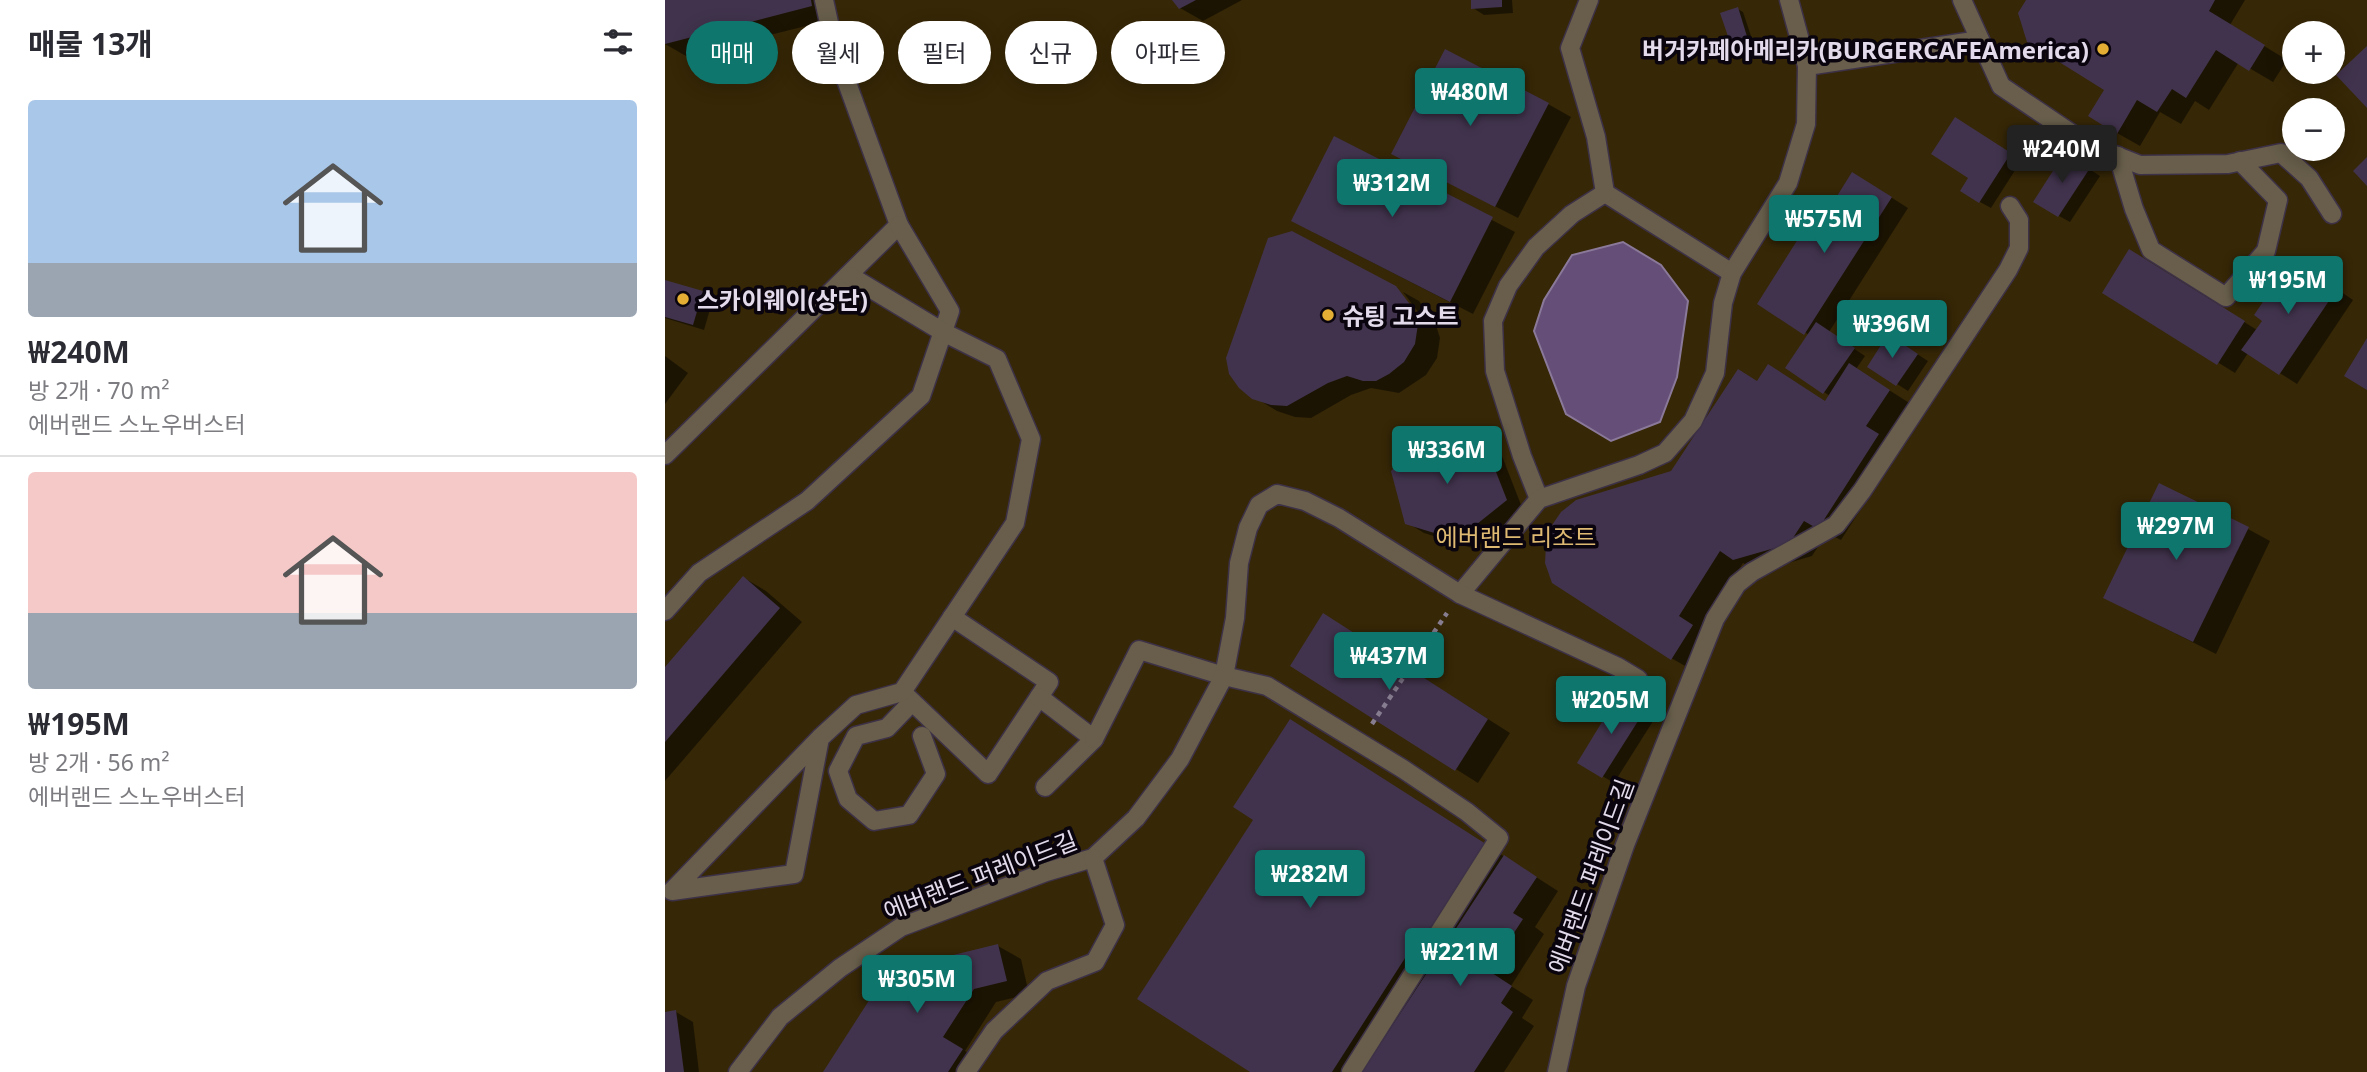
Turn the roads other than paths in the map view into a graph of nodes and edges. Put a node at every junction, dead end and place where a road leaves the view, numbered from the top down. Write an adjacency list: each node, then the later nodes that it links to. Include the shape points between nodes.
1 (824, 0): 12 (street, via 835,50)
2 (1590, 0): 9 (street, via 1570,48 1595,137)
3 (1789, 0): 6 (street)
4 (1962, 0): 5 (street)
5 (1980, 40): 6 (street); 7 (street, via 2001,86 2087,144)
6 (1807, 66): 13 (street, via 1807,124 1788,183)
7 (2118, 156): 8 (street, via 2140,165); 8 (street, via 2151,250 2226,297 2266,251 2278,200)
8 (2240, 161): 11 (street, via 2281,153 2309,178)
9 (1605, 194): 13 (street); 17 (street, via 1572,214 1536,247 1508,286 1493,321 1495,371)
10 (2010, 206): 33 (street, 에버랜드 퍼레이드길, via 2019,220 2019,248 2008,270 1836,525 1752,572 1737,584 1715,620 1625,845 1576,986)
11 (2332, 214)
12 (899, 225): 14 (street); 15 (street, via 950,311)
13 (1732, 273): 17 (street, via 1723,303 1715,373 1693,421 1665,453)
14 (850, 276): 15 (street); 16 (street)
15 (943, 332): 19 (street, via 921,396 807,500 699,573); 20 (street, via 997,359 1031,439 1015,523)
16 (665, 455)
17 (1539, 499): 18 (street)
18 (1460, 594): 21 (street, 에버랜드 퍼레이드길, via 1339,518 1305,501 1276,494 1259,505 1248,527); 22 (street, 에버랜드 퍼레이드길)
19 (665, 611)
20 (952, 617): 23 (street); 24 (street, via 1049,682)
21 (1224, 676): 27 (street, via 1139,650); 29 (street, 에버랜드 퍼레이드길, via 1180,759 1136,818); 32 (street, via 1267,686 1467,812 1499,838)
22 (1638, 679)
23 (907, 697): 24 (street, via 988,774); 25 (street, via 887,727 856,736 838,771 848,799 874,821 909,815 936,774); 26 (street, via 856,705)
24 (1039, 697): 27 (street)
25 (922, 736)
26 (820, 737): 26 (street, via 690,872 672,891 794,874)
27 (1094, 739): 28 (street)
28 (1045, 787)
29 (1093, 858): 30 (street, 에버랜드 퍼레이드길, via 901,927 839,968 780,1017); 31 (street, via 1115,925 1094,962 1047,981 994,1031)
30 (738, 1072)
31 (966, 1072)
32 (1351, 1072)
33 (1557, 1072)

